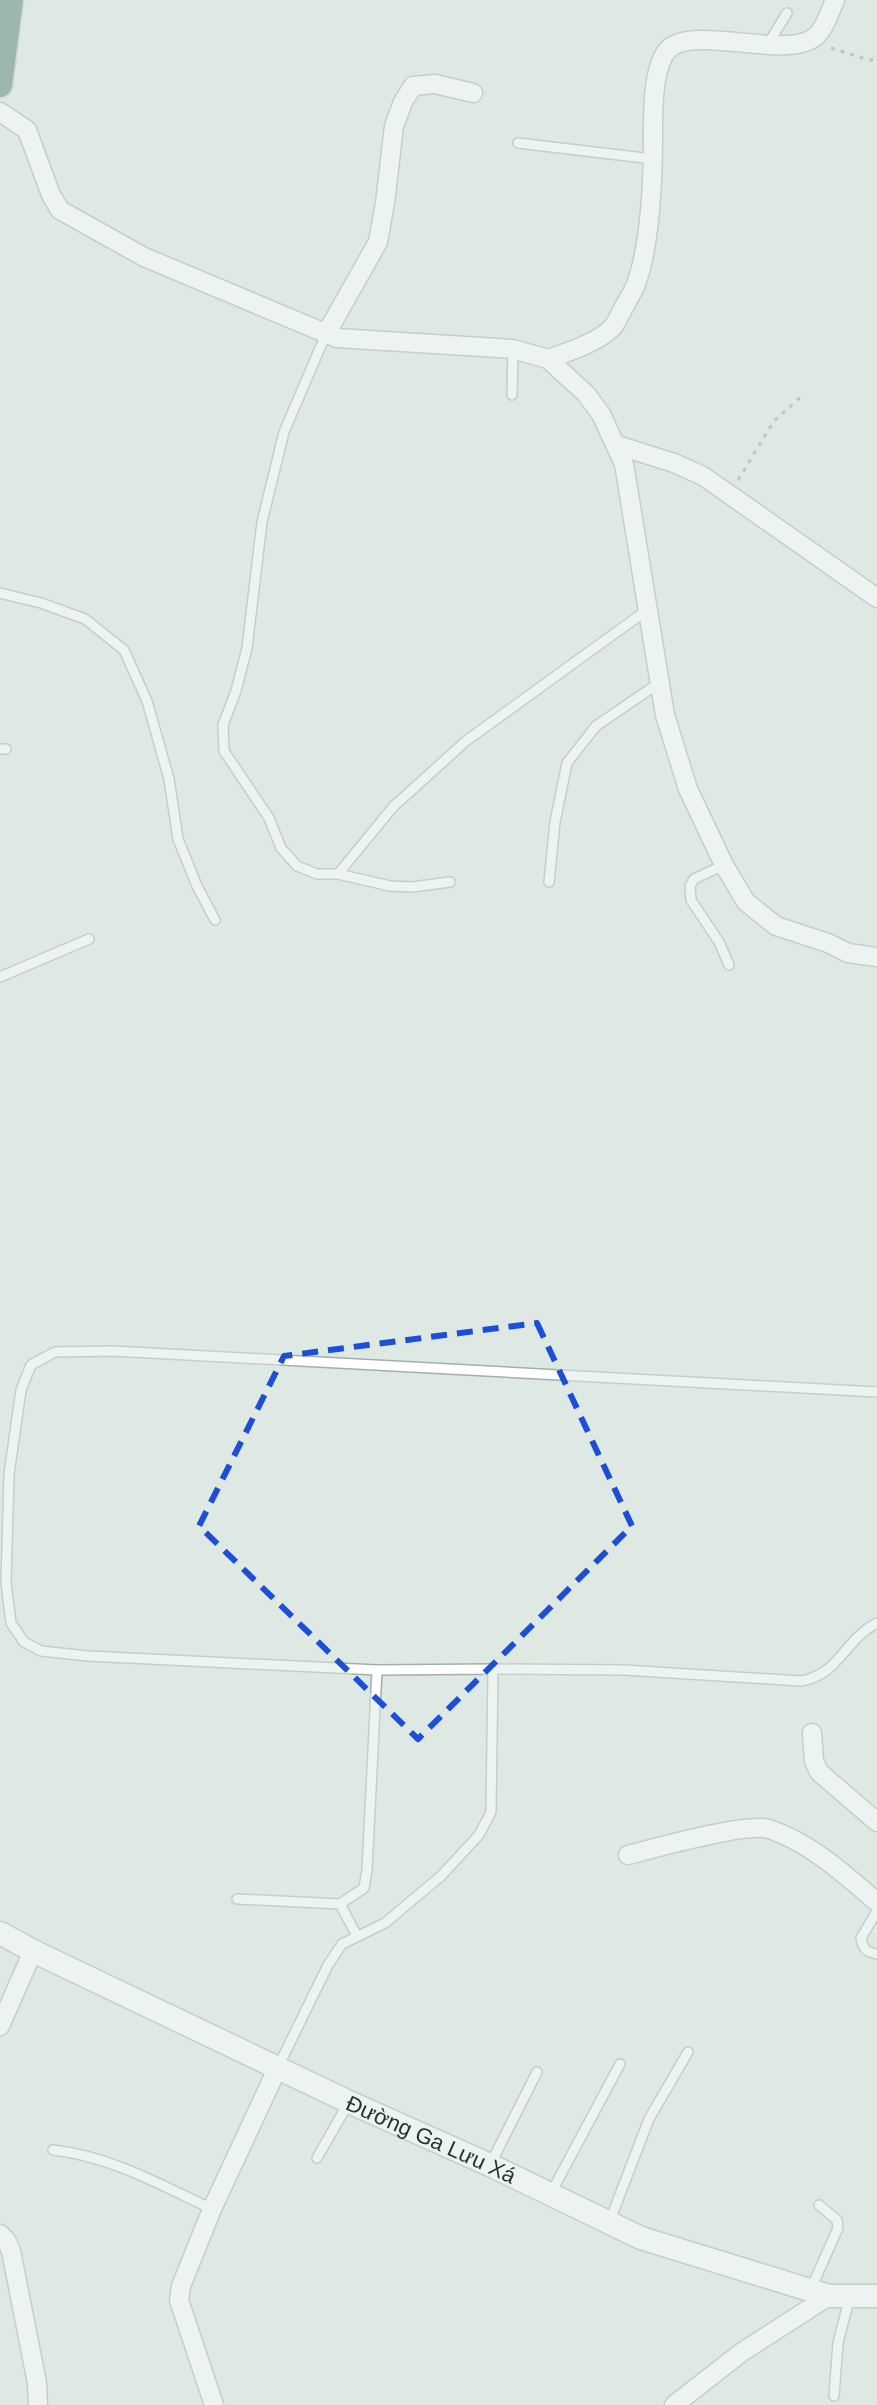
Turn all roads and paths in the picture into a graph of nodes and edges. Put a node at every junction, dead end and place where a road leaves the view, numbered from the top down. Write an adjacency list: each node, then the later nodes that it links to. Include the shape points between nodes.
1 (11, 0): 7 (highway)
2 (835, 0): 4 (street, via 820,32)
3 (787, 13): 5 (lane)
4 (808, 41): 5 (street); 6 (path)
5 (768, 44): 11 (street, via 701,40 678,42 665,52 653,107)
6 (877, 59)
7 (0, 85)
8 (473, 93): 12 (street, via 435,84 413,86 403,102 394,126 378,242)
9 (0, 112): 12 (street, via 27,130 60,210 144,257)
10 (518, 143): 11 (lane)
11 (653, 159): 14 (street, via 636,285 613,327 580,348)
12 (326, 334): 13 (street); 24 (lane, via 284,432 262,522 247,648 223,725 224,751 269,818 281,848 297,866 317,874)
13 (513, 349): 14 (street); 15 (lane)
14 (548, 359): 17 (street, via 586,394)
15 (512, 395)
16 (803, 395): 18 (path, via 774,421)
17 (617, 445): 18 (street, via 687,468); 21 (street)
18 (729, 494): 20 (street)
19 (0, 593): 27 (lane, via 85,619 124,650 151,714 178,839)
20 (877, 598)
21 (647, 610): 22 (street); 24 (lane, via 466,741 393,807)
22 (659, 683): 23 (street, via 688,789); 26 (lane, via 596,726 567,763)
23 (724, 865): 29 (street, via 746,902 776,926 848,953); 30 (lane, via 694,879 689,893)
24 (338, 874): 25 (lane, via 390,886)
25 (450, 882)
26 (549, 882)
27 (215, 920)
28 (89, 939): 31 (lane)
29 (877, 957)
30 (729, 965)
31 (0, 977)
32 (877, 1392): 33 (lane, via 55,1352 31,1365)
33 (5, 1474): 34 (lane)
34 (4, 1524): 37 (lane, via 11,1623 24,1642 41,1651)
35 (877, 1623): 36 (lane, via 857,1636 828,1670 801,1681 624,1670)
36 (493, 1669): 37 (lane); 46 (lane, via 491,1812 479,1835 441,1876 385,1923)
37 (377, 1670): 43 (lane, via 367,1870 364,1888)
38 (812, 1733): 39 (street, via 819,1772)
39 (877, 1822)
40 (628, 1855): 42 (street, via 745,1829 767,1829 818,1853)
41 (237, 1899): 43 (lane)
42 (877, 1902)
43 (340, 1904): 46 (lane)
44 (877, 1911): 48 (lane, via 861,1938 868,1953)
45 (0, 1933): 47 (street, Đường Ga Lưu Xá)
46 (357, 1936): 52 (lane, via 342,1944 328,1965)
47 (33, 1951): 49 (street); 52 (street, Đường Ga Lưu Xá)
48 (877, 1954)
49 (0, 2026)
50 (688, 2052): 61 (lane, via 649,2119)
51 (620, 2064): 58 (lane)
52 (278, 2067): 54 (street, Đường Ga Lưu Xá); 60 (street)
53 (537, 2072): 57 (lane)
54 (349, 2102): 56 (lane); 57 (street, Đường Ga Lưu Xá)
55 (53, 2150): 60 (lane, via 112,2163)
56 (317, 2158)
57 (490, 2165): 58 (street, Đường Ga Lưu Xá)
58 (551, 2193): 61 (street, Đường Ga Lưu Xá)
59 (819, 2205): 63 (lane, via 837,2220 838,2228)
60 (212, 2209): 67 (street, via 179,2300)
61 (609, 2223): 63 (street, Đường Ga Lưu Xá, via 641,2238)
62 (0, 2234): 66 (street, via 11,2251)
63 (829, 2294): 64 (street, Đường Ga Lưu Xá); 65 (lane, via 838,2343); 68 (street)
64 (877, 2296)
65 (834, 2396)
66 (38, 2405)
67 (214, 2405)
68 (674, 2405)

